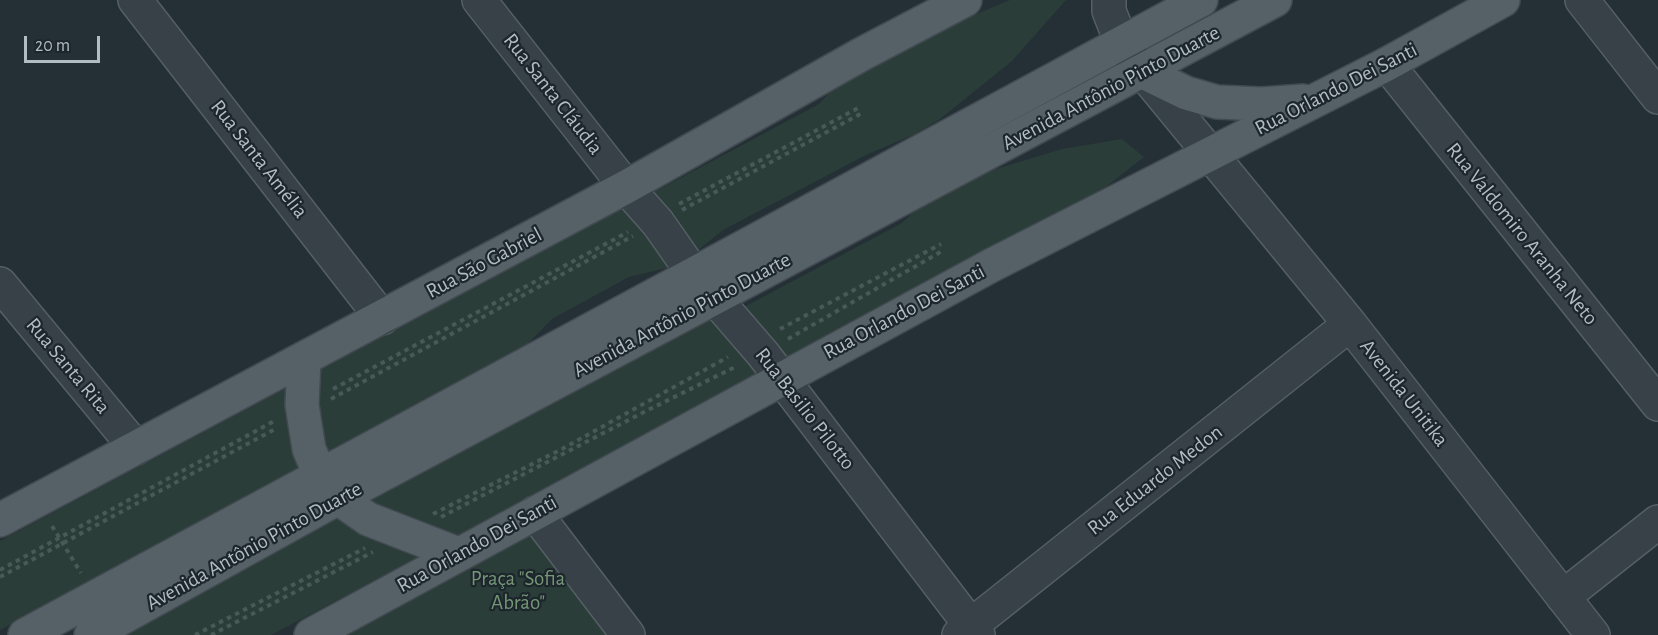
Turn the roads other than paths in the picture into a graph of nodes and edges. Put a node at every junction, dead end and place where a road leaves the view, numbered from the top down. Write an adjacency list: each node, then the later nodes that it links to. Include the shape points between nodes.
1 (135, 0): 19 (street, Rua Santa Amélia)
2 (479, 0): 15 (street, Rua Santa Cláudia)
3 (965, 0): 15 (main road, Rua São Gabriel)
4 (1109, 0): 9 (street, Avenida Unitika, via 1109,11)
5 (1201, 0): 9 (main road, Avenida Antônio Pinto Duarte)
6 (1275, 0): 11 (main road, Avenida Antônio Pinto Duarte)
7 (1503, 0): 10 (main road, Rua Orlando Dei Santi)
8 (1582, 0): 12 (street)
9 (1122, 44): 11 (street, Avenida Unitika); 16 (main road, Avenida Antônio Pinto Duarte)
10 (1387, 64): 13 (main road, Rua Orlando Dei Santi); 23 (street, Rua Valdomiro Aranha Neto)
11 (1143, 72): 13 (main road, via 1186,93 1218,102 1262,104); 14 (street, Avenida Unitika); 18 (main road, Avenida Antônio Pinto Duarte)
12 (1658, 97)
13 (1318, 99): 14 (main road, Rua Orlando Dei Santi)
14 (1211, 154): 20 (street, Avenida Unitika); 21 (main road, Rua Orlando Dei Santi, via 992,265)
15 (626, 187): 16 (street, Rua Basilio Pilotto); 19 (main road, Rua São Gabriel)
16 (693, 273): 18 (street, Rua Basilio Pilotto); 25 (main road, Avenida Antônio Pinto Duarte)
17 (0, 284): 24 (street, Rua Santa Rita)
18 (716, 297): 21 (street, Rua Basilio Pilotto); 25 (main road, Avenida Antônio Pinto Duarte)
19 (382, 318): 22 (main road, Rua São Gabriel)
20 (1350, 324): 30 (street, Avenida Unitika); 31 (street, Rua Eduardo Medon)
21 (766, 358): 26 (main road, Rua Orlando Dei Santi); 31 (street, Rua Basilio Pilotto)
22 (304, 359): 24 (main road, Rua São Gabriel); 25 (main road, via 302,410 309,449)
23 (1658, 404)
24 (136, 448): 27 (main road, Rua São Gabriel)
25 (330, 487): 29 (main road, via 368,519); 32 (main road, Avenida Antônio Pinto Duarte, via 96,597); 33 (main road, Avenida Antônio Pinto Duarte)
26 (535, 513): 29 (main road, Rua Orlando Dei Santi); 35 (street)
27 (0, 520)
28 (1658, 522): 30 (street)
29 (458, 554): 34 (main road, Rua Orlando Dei Santi)
30 (1563, 597): 36 (street, Avenida Unitika)
31 (970, 632)
32 (26, 635)
33 (91, 635)
34 (311, 635)
35 (628, 635)
36 (1593, 635)

